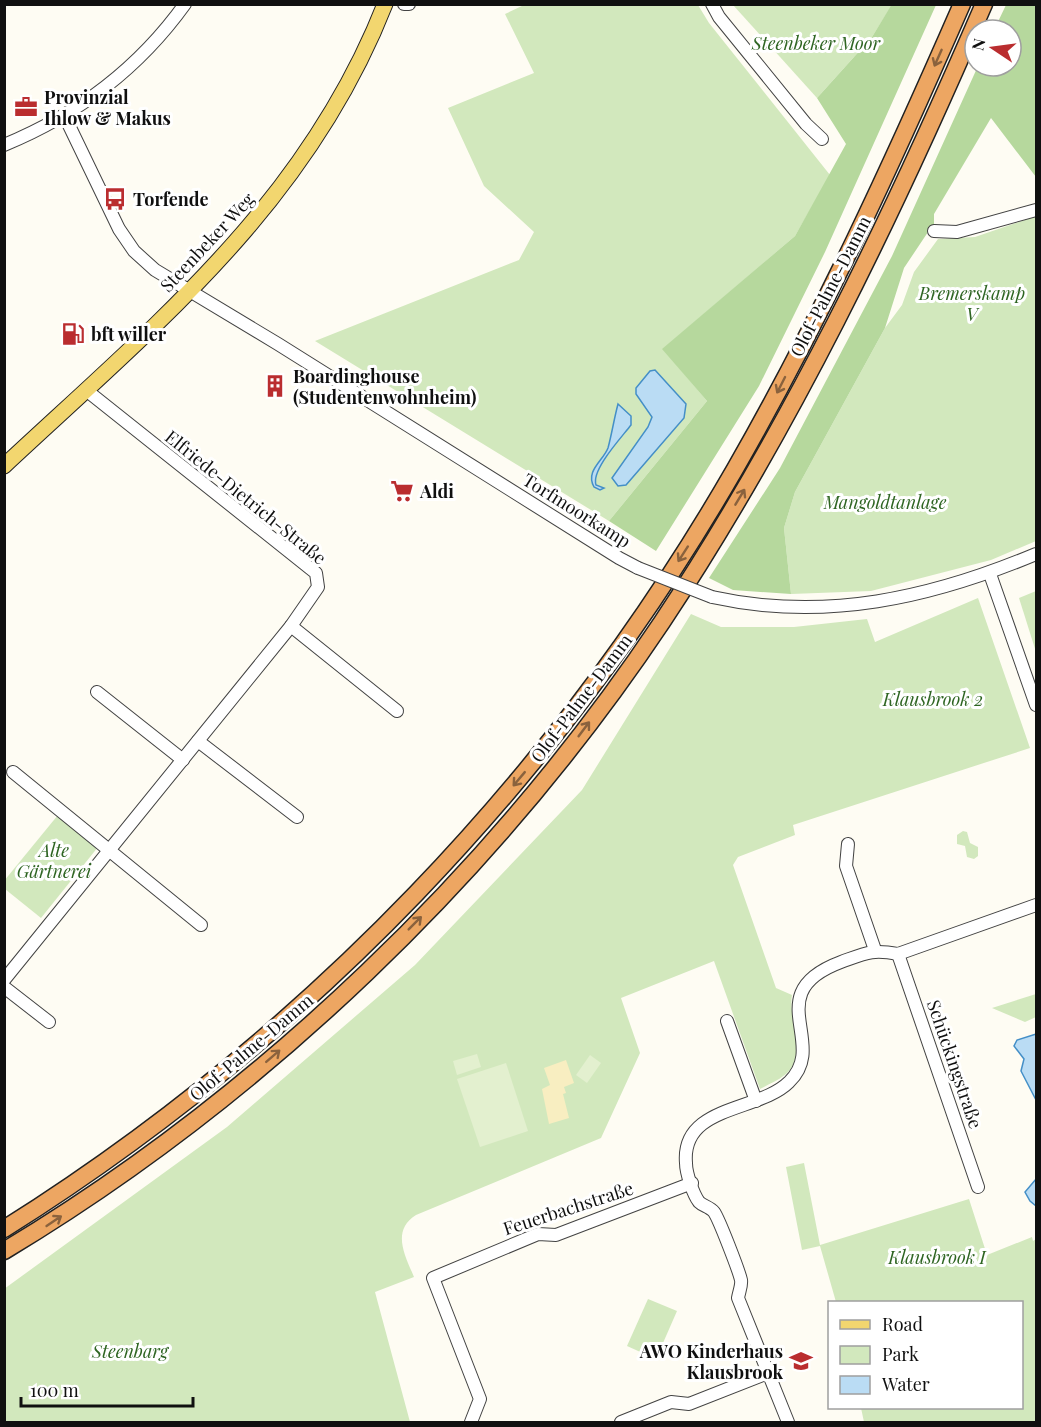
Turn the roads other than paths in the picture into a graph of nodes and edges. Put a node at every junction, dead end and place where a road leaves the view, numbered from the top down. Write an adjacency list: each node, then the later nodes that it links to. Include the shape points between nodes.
1 (185, 4): 8 (street, via 128,69)
2 (385, 4): 13 (main road, Steenbeker Weg, via 355,69 312,146 260,216)
3 (404, 4): 4 (street)
4 (409, 4)
5 (712, 4): 9 (street, via 718,17)
6 (962, 4): 39 (highway, Olof-Palme-Damm, one-way to 39, via 821,307 735,470 599,678 440,871 313,996 195,1096 117,1155)
7 (984, 4): 40 (highway, Olof-Palme-Damm, one-way to 7, via 132,1167 278,1052 352,987 453,884 551,773 660,625 750,482 839,314 936,115)
8 (65, 117): 10 (street); 13 (street, via 108,209 134,251 155,270)
9 (822, 139)
10 (4, 146)
11 (1036, 210): 12 (street, via 957,232)
12 (934, 231)
13 (190, 291): 14 (main road, Steenbeker Weg); 17 (street, Torfmoorkamp, bridge, via 619,558 712,597 752,606 824,608 882,601)
14 (86, 390): 15 (main road, Steenbeker Weg); 18 (street, Elfriede-Dietrich-Straße, via 316,573 316,593)
15 (4, 466)
16 (1036, 554): 17 (street, Torfmoorkamp)
17 (990, 574): 20 (street)
18 (291, 626): 21 (street); 22 (street, Elfriede-Dietrich-Straße)
19 (97, 692): 23 (street)
20 (1036, 705)
21 (397, 711)
22 (198, 741): 23 (street, Elfriede-Dietrich-Straße); 25 (street)
23 (183, 760): 27 (street, Elfriede-Dietrich-Straße)
24 (13, 772): 27 (street)
25 (297, 817)
26 (848, 844): 30 (street, via 846,866)
27 (109, 851): 29 (street); 32 (street, Elfriede-Dietrich-Straße)
28 (1036, 905): 31 (street)
29 (201, 925)
30 (875, 950): 31 (street); 36 (street, via 821,970 807,982 798,1004 802,1050 797,1070 788,1084)
31 (898, 954): 38 (street, Schückingstraße)
32 (4, 980)
33 (4, 987): 35 (street)
34 (727, 1021): 36 (street)
35 (49, 1022)
36 (756, 1101): 37 (street, via 721,1113 695,1130 686,1162)
37 (692, 1183): 41 (street, via 699,1202 713,1211 741,1281 738,1298); 42 (street, Feuerbachstraße, via 556,1235 538,1234 433,1278 480,1399)
38 (978, 1187)
39 (4, 1229)
40 (4, 1251)
41 (768, 1373): 43 (street, via 689,1404 671,1402); 44 (street)
42 (471, 1422)
43 (621, 1422)
44 (788, 1422)

